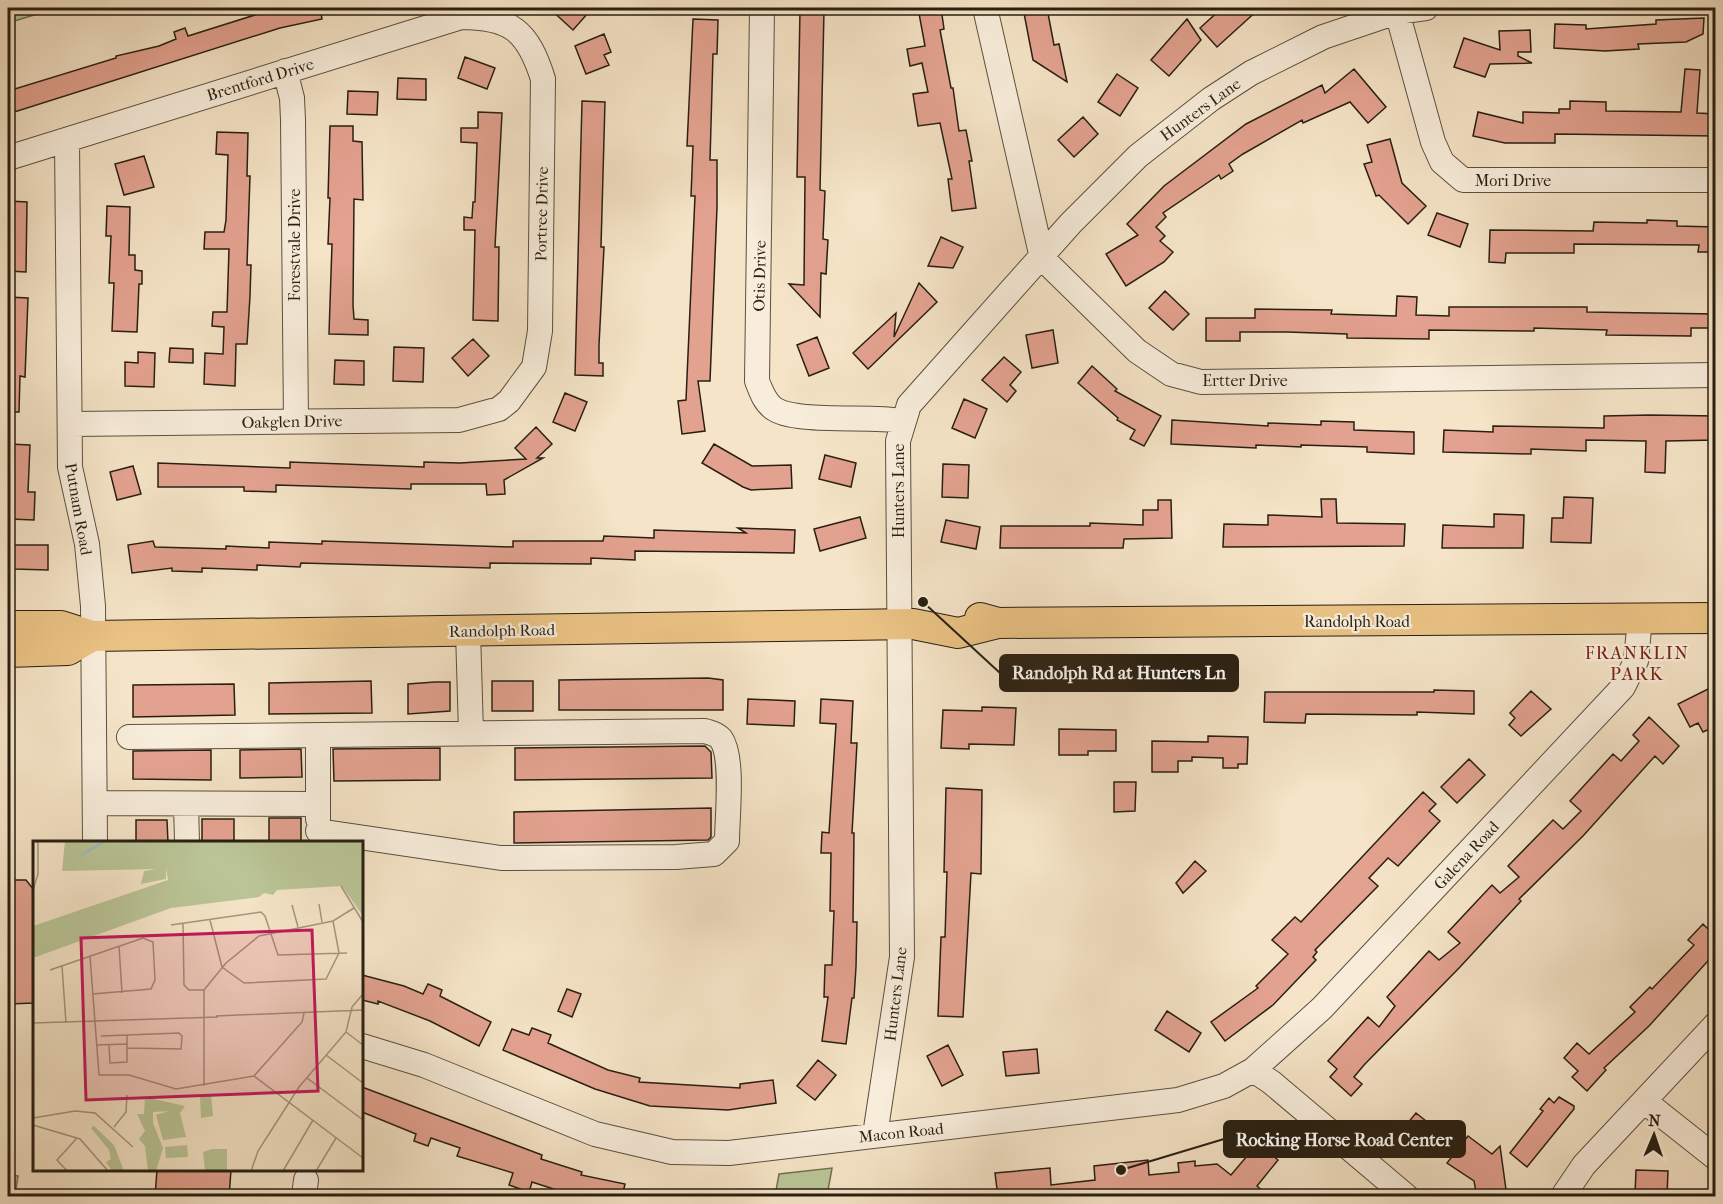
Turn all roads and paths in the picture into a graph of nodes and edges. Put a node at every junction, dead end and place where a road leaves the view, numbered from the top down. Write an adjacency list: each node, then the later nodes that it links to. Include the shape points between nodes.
1 (762, 8): 14 (street, Otis Drive, via 757,381 769,404 793,417 879,417)
2 (985, 8): 10 (street)
3 (1426, 8): 4 (street, Hunters Lane)
4 (1397, 10): 9 (street, Mori Drive, via 1433,142 1442,162 1463,180); 10 (street, Hunters Lane, via 1323,37 1251,73 1211,99 1138,156)
5 (514, 28): 6 (street, Brentford Drive, via 488,17 460,17); 12 (street, Portree Drive, via 534,51 543,79 540,331 534,367)
6 (285, 71): 7 (street, Brentford Drive); 13 (street, Forestvale Drive, via 293,109)
7 (67, 140): 8 (street, Brentford Drive); 15 (street, Putnam Road)
8 (8, 159)
9 (1716, 180)
10 (1042, 258): 11 (street, Ertter Drive, via 1137,351 1171,374 1201,382); 14 (street, Hunters Lane, via 909,405)
11 (1716, 375)
12 (509, 401): 13 (street, Oakglen Drive, via 499,409 459,420)
13 (296, 421): 15 (street, Oakglen Drive)
14 (902, 421): 18 (street, Hunters Lane, via 898,441)
15 (71, 424): 21 (street, Putnam Road, via 70,468 87,544)
16 (1640, 618): 17 (main road, Randolph Road); 18 (main road, Randolph Road, via 998,623 958,613); 36 (street, Galena Road, via 1636,661 1623,687 1322,1008)
17 (1716, 618)
18 (905, 624): 20 (main road, Randolph Road); 38 (street, Hunters Lane, via 902,957)
19 (8, 626): 21 (main road, Randolph Road, via 60,626)
20 (468, 631): 21 (main road, Randolph Road); 23 (street)
21 (92, 636): 22 (main road, Randolph Road, via 68,650); 26 (street, Putnam Road)
22 (8, 652)
23 (471, 733): 24 (street); 33 (street, via 705,731 717,735 727,756 727,841 714,854 676,857 501,858)
24 (318, 736): 25 (street); 28 (street)
25 (129, 737)
26 (95, 803): 27 (street); 30 (street, Putnam Road)
27 (186, 804): 28 (street); 31 (street)
28 (317, 804): 29 (street)
29 (318, 837): 32 (street)
30 (95, 841)
31 (187, 841)
32 (353, 841)
33 (363, 842)
34 (1716, 1024): 37 (street)
35 (363, 1046): 38 (street, Macon Road, via 424,1065 595,1134 672,1152 729,1153)
36 (1253, 1070): 38 (street, Macon Road, via 1224,1086 1178,1100); 40 (street)
37 (1644, 1101): 39 (street); 41 (street, via 1584,1166)
38 (875, 1135)
39 (1716, 1158)
40 (1406, 1197)
41 (1563, 1197)

